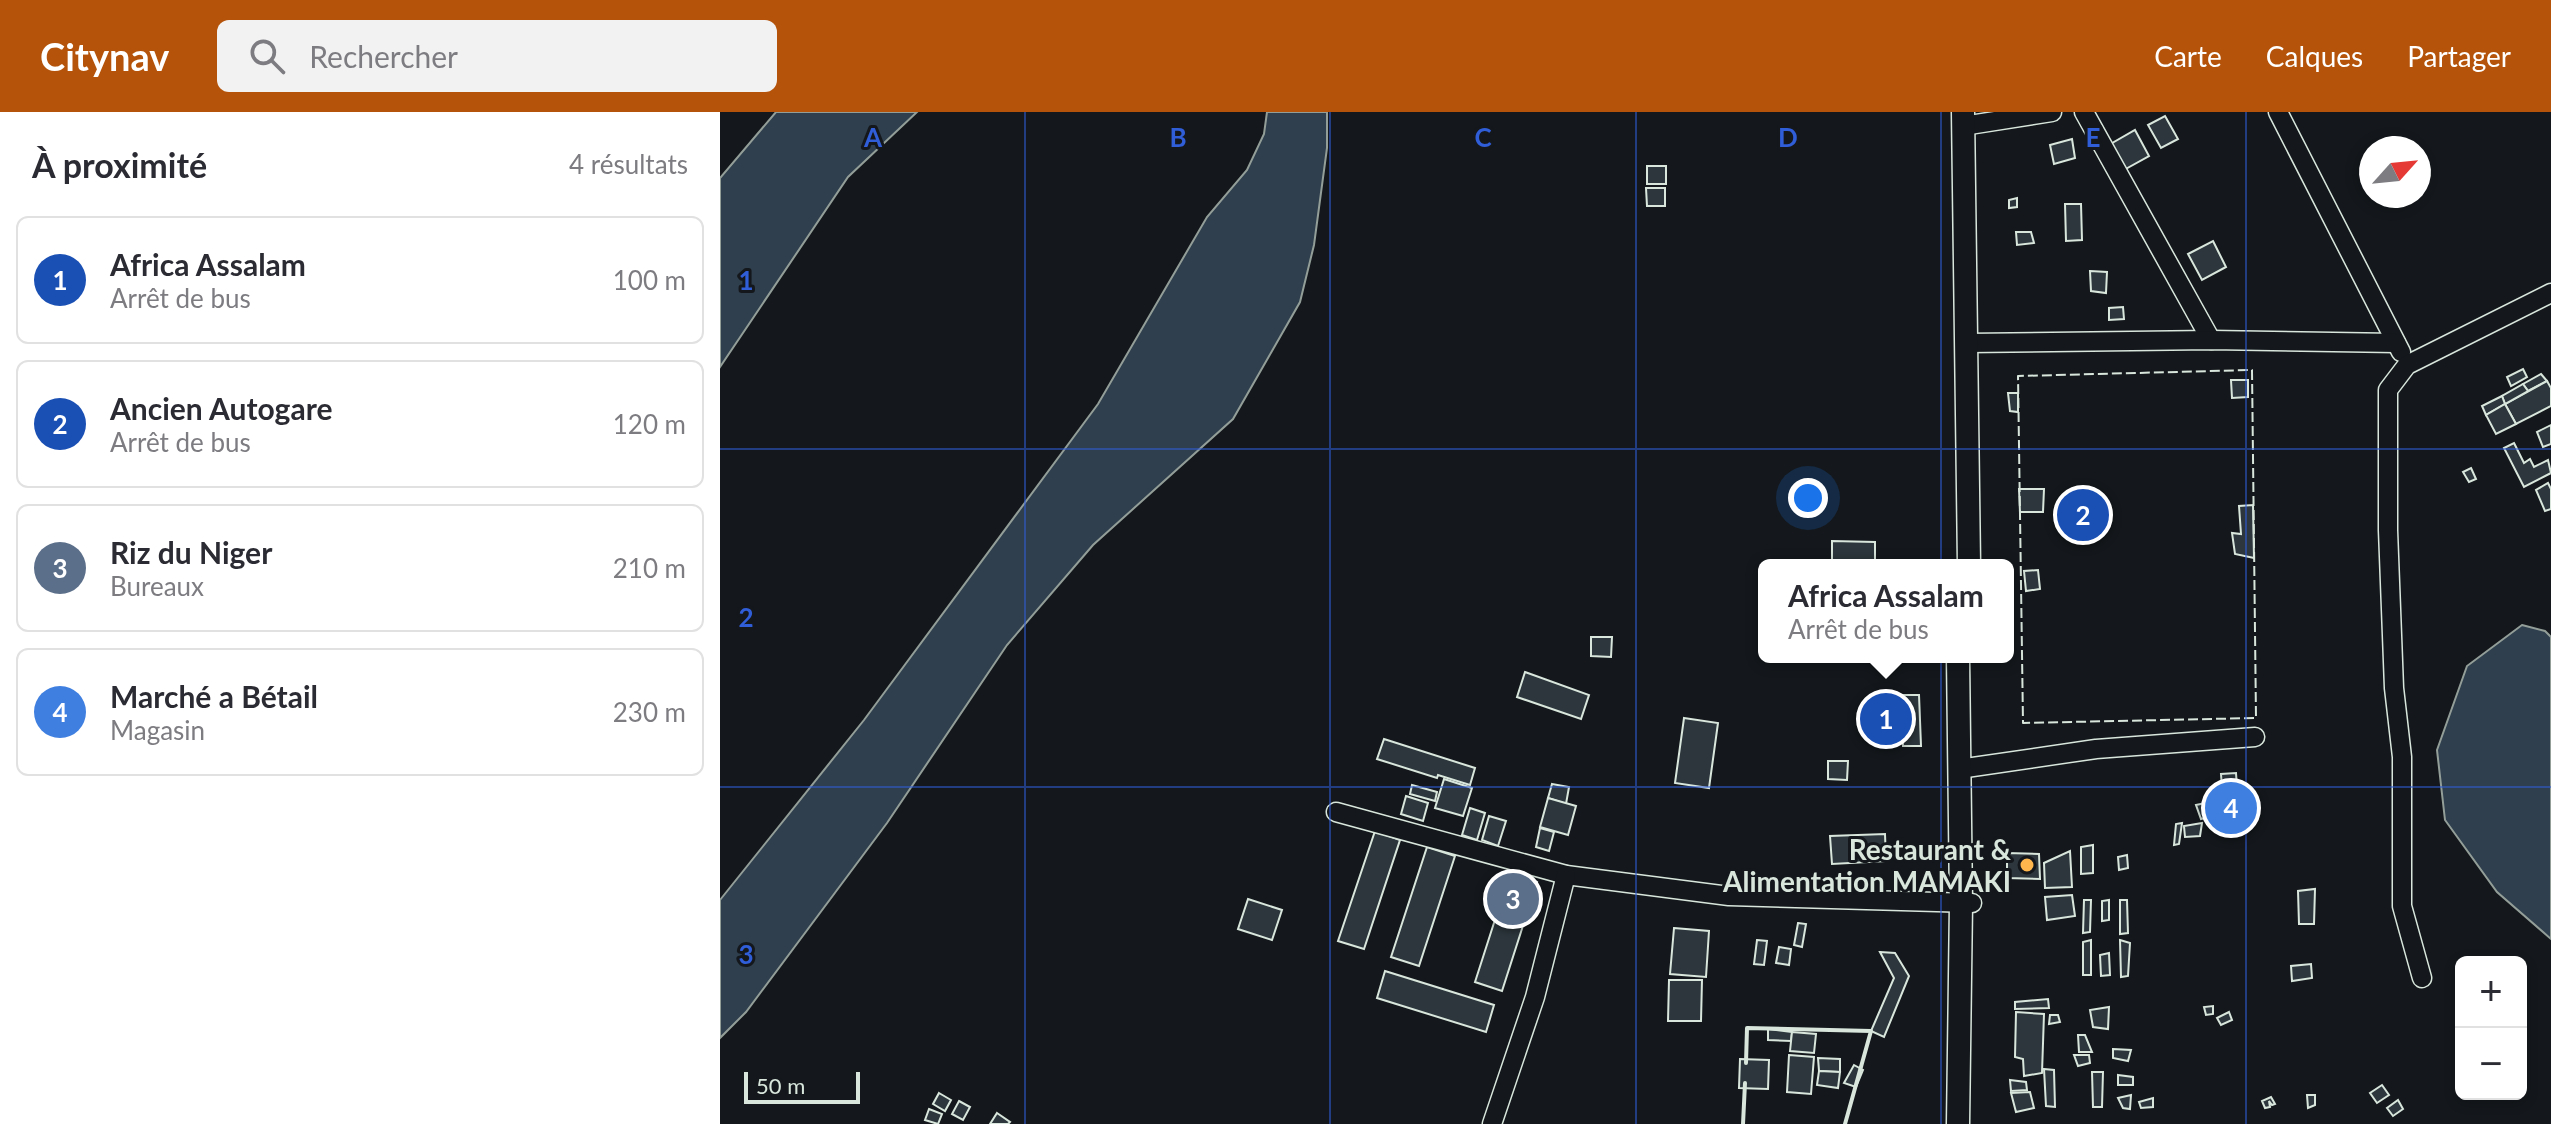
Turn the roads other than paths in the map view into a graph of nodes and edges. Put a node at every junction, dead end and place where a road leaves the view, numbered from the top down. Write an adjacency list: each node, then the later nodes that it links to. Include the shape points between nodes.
1 (2052, 112): 4 (street)
2 (2084, 112): 6 (street)
3 (2278, 112): 8 (street)
4 (1959, 117): 7 (main road); 10 (main road)
5 (2551, 293): 9 (street)
6 (2211, 340): 7 (street); 8 (street)
7 (1967, 343): 11 (main road)
8 (2396, 343): 9 (street)
9 (2407, 365): 19 (street, via 2388,390 2388,530 2402,757 2402,906)
10 (1957, 559)
11 (1969, 559)
12 (1958, 663): 15 (main road)
13 (1970, 663): 15 (main road)
14 (2255, 737): 15 (street, via 2096,749)
15 (1965, 769): 18 (main road)
16 (1336, 812): 17 (street)
17 (1566, 875): 18 (street, via 1729,896); 20 (street, via 1535,997)
18 (1966, 903): 21 (main road); 22 (main road)
19 (2422, 978)
20 (1492, 1124)
21 (1958, 1124)
22 (1969, 1124)

